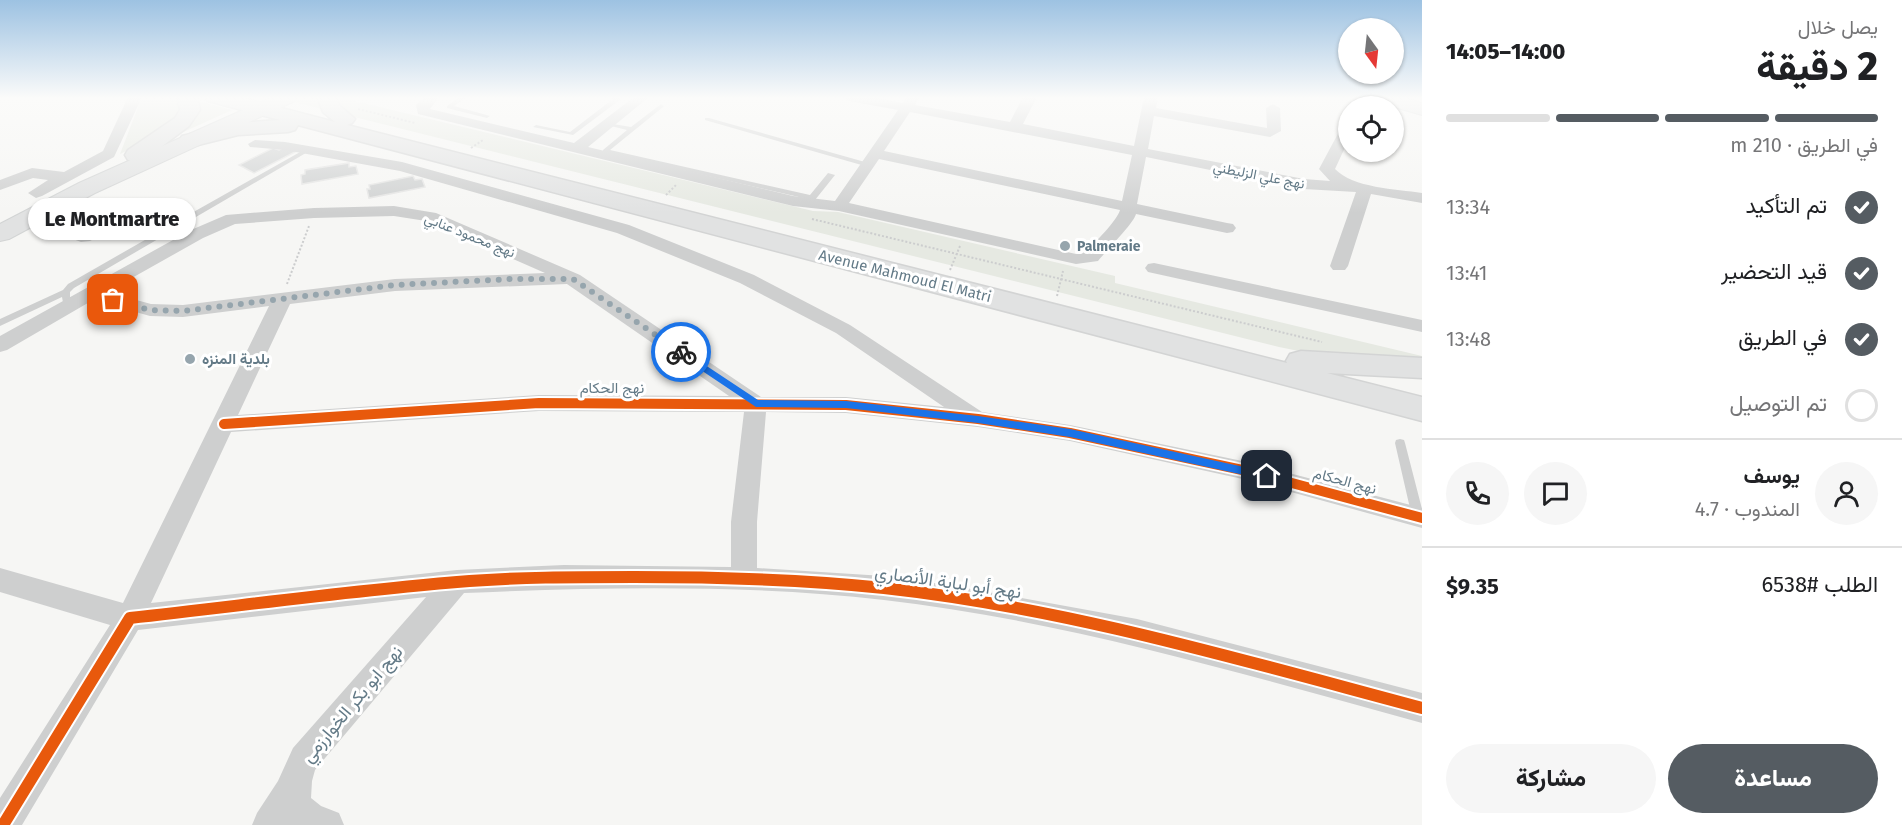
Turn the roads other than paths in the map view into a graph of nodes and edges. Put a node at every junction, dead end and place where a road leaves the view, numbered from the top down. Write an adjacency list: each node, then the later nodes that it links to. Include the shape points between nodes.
1 (117, 136): 24 (street, via 109,154)
2 (163, 136): 21 (highway)
3 (183, 136): 21 (main road)
4 (201, 136): 15 (main road)
5 (212, 136): 15 (highway)
6 (369, 136): 50 (highway, Avenue Mahmoud El Matri)
7 (390, 136): 27 (highway, Avenue Mahmoud El Matri, via 504,162)
8 (522, 136): 19 (street)
9 (594, 136): 19 (street)
10 (624, 136): 23 (lane, via 605,151 812,198)
11 (773, 136): 22 (lane)
12 (888, 136): 22 (street)
13 (1059, 136): 20 (street, نهج علي الزليطني)
14 (1143, 136): 20 (street)
15 (190, 141): 37 (main road, via 87,188)
16 (255, 144): 18 (street)
17 (1338, 148): 26 (street, via 1327,169)
18 (309, 149): 34 (lane); 53 (street, via 402,167 623,229 747,279 843,329)
19 (576, 149): 27 (street)
20 (1139, 151): 26 (street, نهج علي الزليطني, via 1304,184); 33 (street)
21 (136, 155): 29 (main road)
22 (872, 159): 31 (street); 33 (street)
23 (831, 175)
24 (68, 176): 25 (street, via 32,173); 29 (street)
25 (1, 184): 29 (street)
26 (1347, 186): 28 (street, نهج علي الزليطني)
27 (671, 187): 31 (street); 47 (highway, Avenue Mahmoud El Matri, via 1058,290)
28 (1365, 188): 30 (street, نهج علي الزليطني); 38 (street)
29 (44, 196): 35 (main road)
30 (1422, 198)
31 (839, 206): 33 (street, via 1087,259 1126,220)
32 (150, 207): 32 (lane, via 87,239 66,235 107,214); 34 (lane)
33 (1130, 208): 36 (street)
34 (191, 217): 42 (lane, via 71,286)
35 (0, 225)
36 (1227, 228)
37 (0, 234)
38 (1339, 266)
39 (1154, 268): 45 (street)
40 (573, 279): 41 (street, نهج محمود عنابي, via 430,217 394,211 314,213 232,219); 43 (street, via 395,285); 51 (street, نهج محمود عنابي)
41 (91, 293): 42 (street, نهج محمود عنابي); 43 (street, via 136,307 166,311)
42 (67, 299): 44 (lane); 46 (street, نهج محمود عنابي)
43 (282, 300): 55 (street)
44 (0, 323)
45 (1422, 326)
46 (0, 345)
47 (1294, 360): 48 (highway); 49 (highway, Avenue Mahmoud El Matri)
48 (1422, 369)
49 (1422, 392)
50 (1372, 396): 52 (highway, Avenue Mahmoud El Matri); 54 (highway)
51 (756, 404): 53 (street, نهج الحكام, via 846,405); 55 (street, نهج الحكام, via 539,403); 58 (street, via 744,522)
52 (1422, 409)
53 (978, 419): 57 (street, نهج الحكام, via 1158,451)
54 (1422, 419)
55 (224, 424): 61 (street)
56 (1400, 444): 57 (lane)
57 (1420, 517)
58 (744, 579): 60 (street, نهج أبو لبابة الأنصاري, via 564,577); 62 (street, نهج أبو لبابة الأنصاري, via 884,588 1008,606 1137,632)
59 (0, 580): 61 (street)
60 (457, 582): 61 (street, نهج أبو لبابة الأنصاري); 63 (street, نهج ابو بكر الخوارزمي, via 304,759 295,774)
61 (130, 618): 64 (street)
62 (1422, 708)
63 (293, 789): 65 (street, نهج ابو بكر الخوارزمي); 66 (street, via 303,815)
64 (3, 825)
65 (269, 825)
66 (327, 825)

